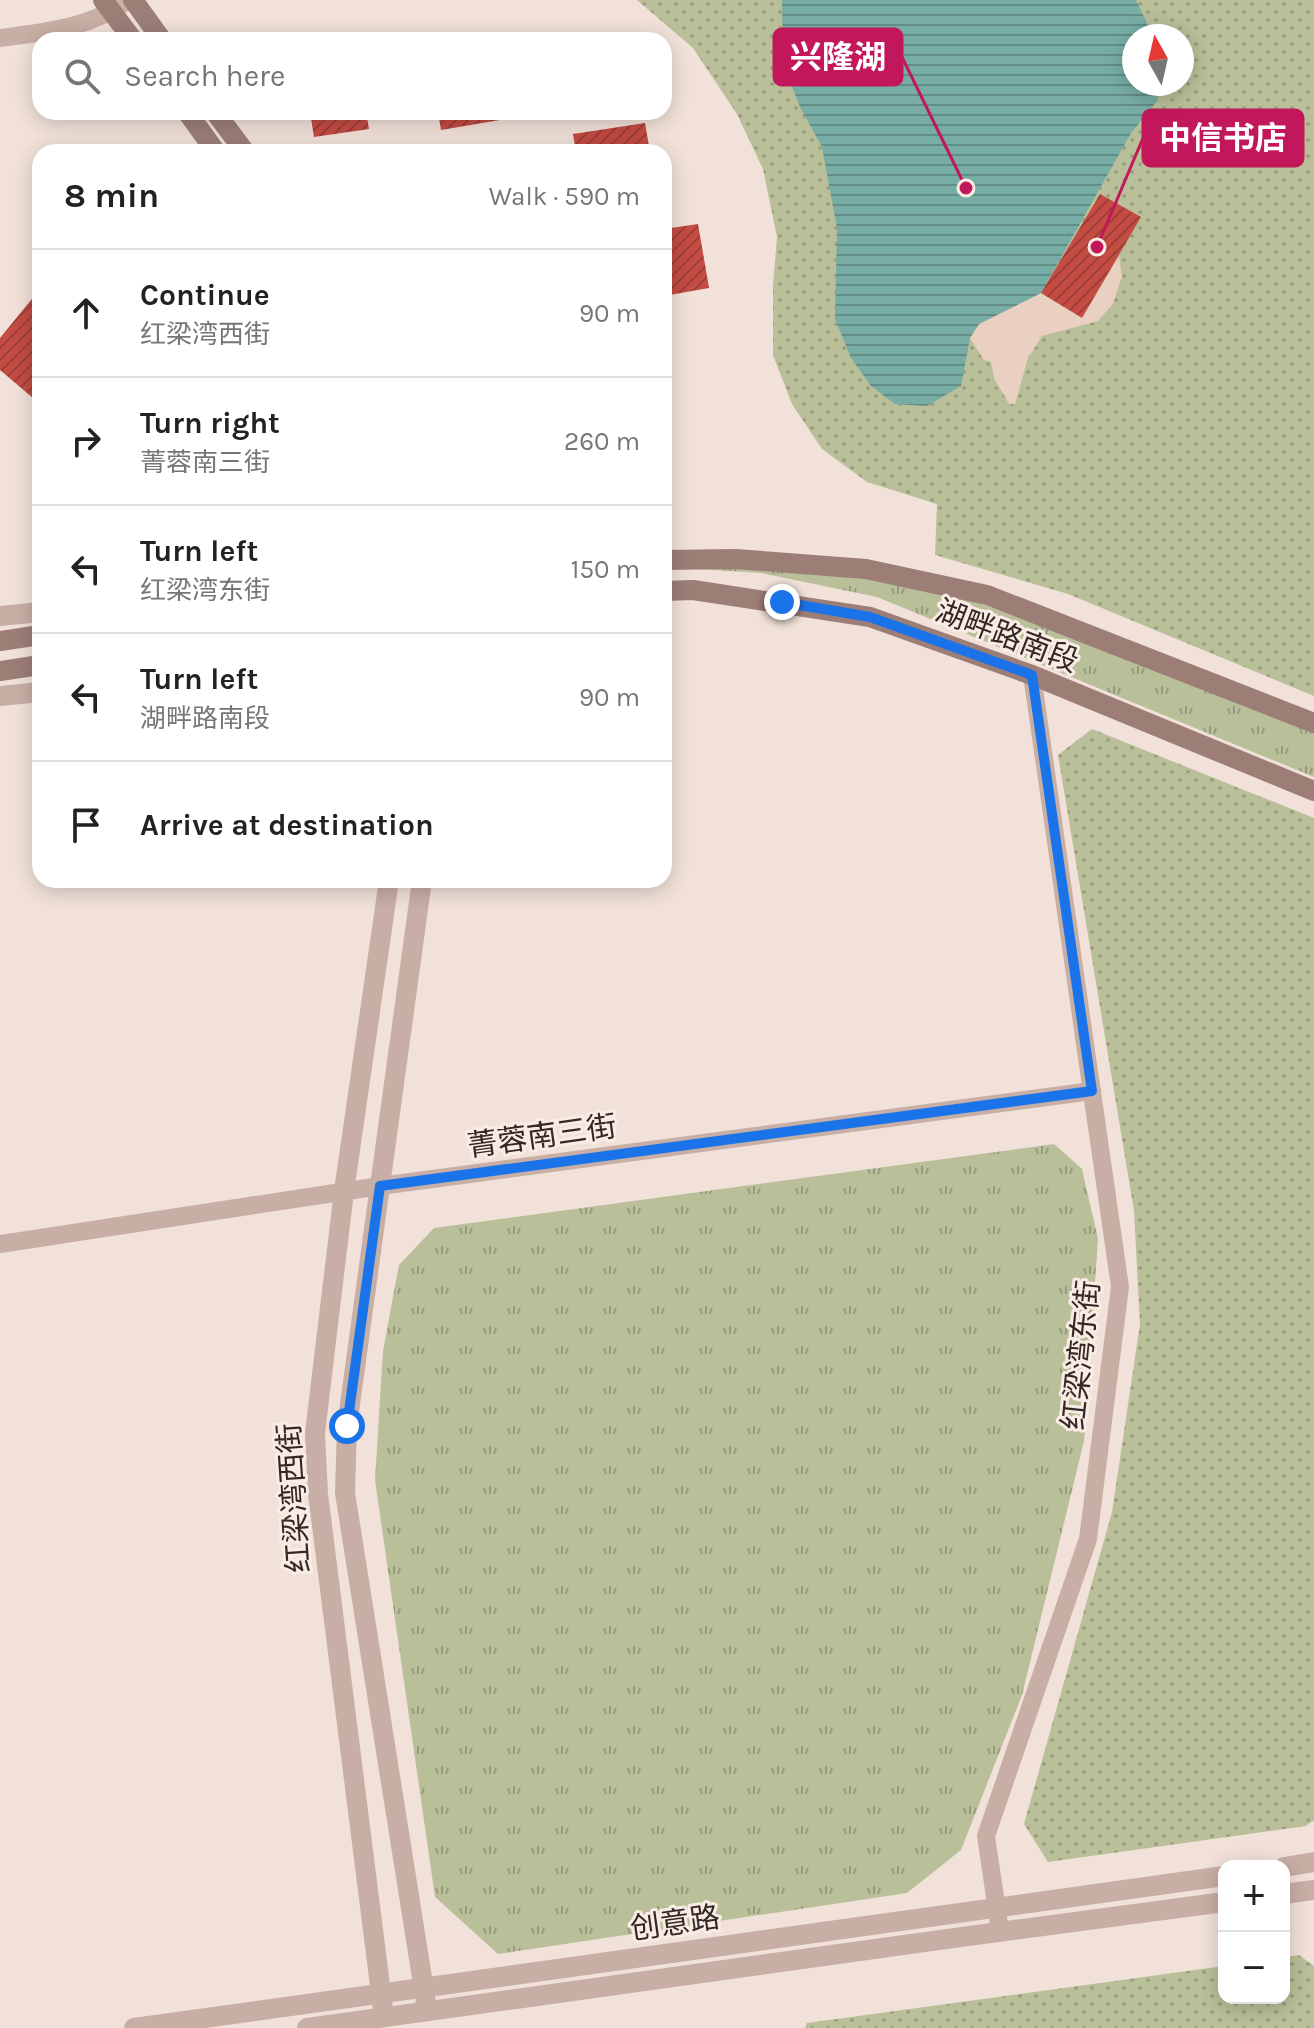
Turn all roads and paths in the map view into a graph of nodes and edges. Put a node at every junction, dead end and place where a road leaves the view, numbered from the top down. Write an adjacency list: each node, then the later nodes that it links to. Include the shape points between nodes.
1 (119, 3): 2 (street); 3 (main road); 4 (main road)
2 (51, 32)
3 (130, 32)
4 (153, 32)
5 (32, 34): 6 (street)
6 (0, 38)
7 (193, 120): 9 (main road)
8 (221, 120): 10 (main road)
9 (210, 144)
10 (239, 144)
11 (672, 560): 22 (main road, 湖畔路南段, via 866,569 987,595)
12 (672, 591): 19 (main road, 湖畔路南段, via 870,617)
13 (32, 613): 14 (street)
14 (0, 616)
15 (32, 636): 16 (main road)
16 (0, 641)
17 (32, 666): 18 (main road)
18 (0, 671)
19 (1032, 675): 23 (main road, 湖畔路南段); 26 (street, 红梁湾东街)
20 (32, 693): 21 (street)
21 (0, 696)
22 (1314, 723)
23 (1314, 791)
24 (388, 888): 28 (street, 红梁湾西街)
25 (421, 888): 27 (street, 红梁湾西街)
26 (1092, 1091): 27 (street, 菁蓉南三街); 36 (street, 红梁湾东街, via 1120,1287 1088,1539 986,1836)
27 (380, 1186): 28 (street, 菁蓉南三街); 38 (street, 红梁湾西街, via 347,1426 345,1493)
28 (344, 1191): 29 (street, 菁蓉南三街); 39 (street, 红梁湾西街, via 315,1433 318,1494)
29 (0, 1244)
30 (1314, 1862): 31 (street)
31 (1290, 1866)
32 (1218, 1877): 36 (street, 创意路)
33 (1314, 1890): 34 (street)
34 (1290, 1893)
35 (1218, 1903): 37 (street, 创意路)
36 (997, 1909): 37 (street, 红梁湾东街); 38 (street, 创意路)
37 (1000, 1931): 40 (street, 创意路)
38 (423, 1987): 39 (street, 创意路); 40 (street, 红梁湾西街)
39 (381, 1992): 41 (street, 红梁湾西街); 42 (street, 创意路)
40 (427, 2009): 41 (street, 创意路)
41 (384, 2017): 43 (street, 创意路)
42 (134, 2028)
43 (307, 2028)

